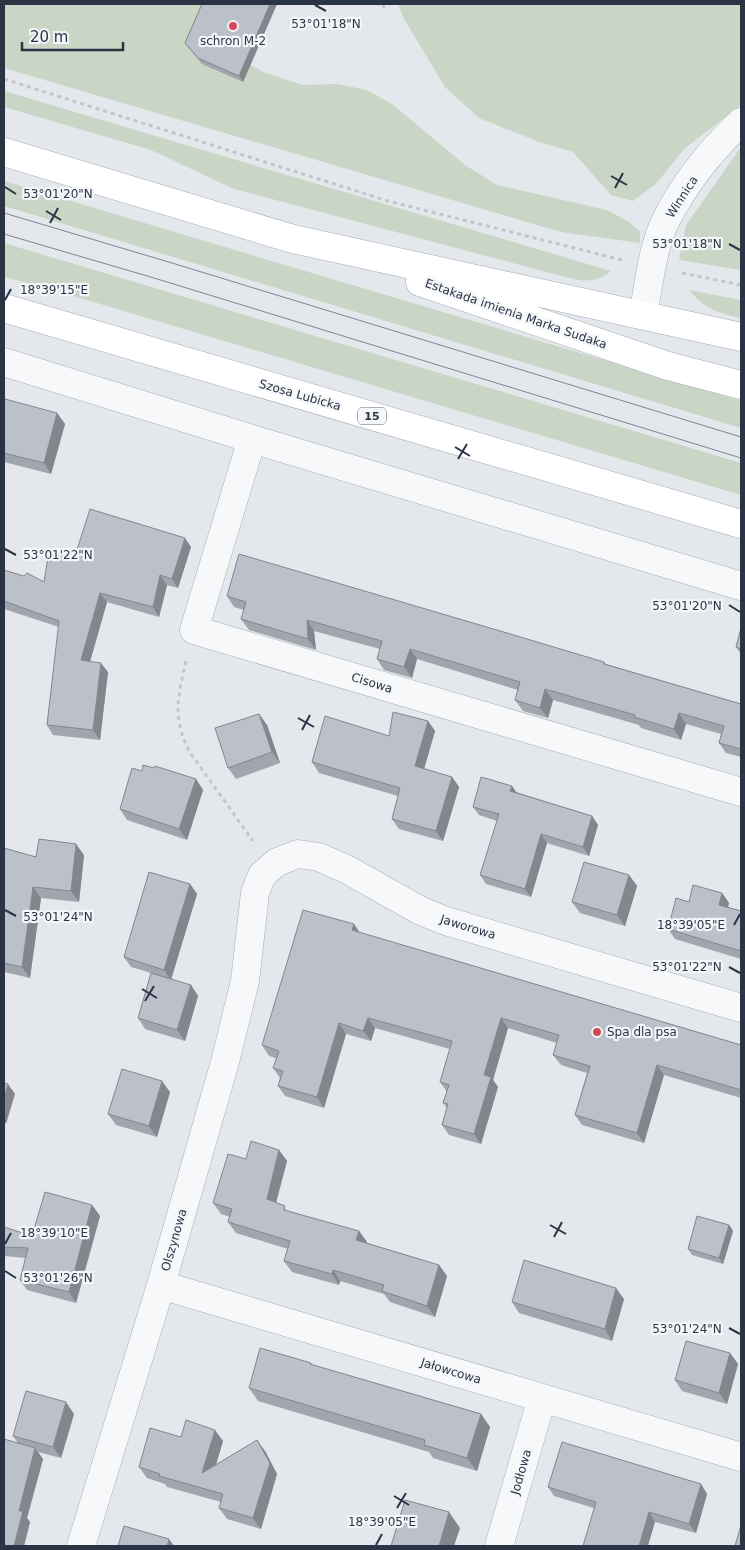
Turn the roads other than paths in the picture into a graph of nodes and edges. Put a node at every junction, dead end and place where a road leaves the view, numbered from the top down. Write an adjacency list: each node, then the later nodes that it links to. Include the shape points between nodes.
1 (741, 122): 5 (street, Winnica, via 711,153 666,219 652,267)
2 (4, 152): 3 (main road)
3 (293, 239): 5 (main road); 8 (main road, Estakada imienia Marka Sudaka, via 668,366)
4 (4, 308): 10 (main road, Szosa Lubicka / 15)
5 (644, 315): 6 (main road)
6 (741, 337)
7 (4, 362): 9 (street)
8 (741, 385)
9 (252, 439): 11 (street); 12 (street, Cisowa, via 194,630)
10 (741, 524)
11 (741, 586)
12 (741, 792)
13 (252, 930): 14 (street, Jaworowa, via 255,893 262,875 277,862 298,854 320,856 421,911 446,921); 15 (street, Olszynowa, via 245,981 225,1062)
14 (741, 1008)
15 (161, 1285): 16 (street, Jałowcowa); 18 (street, Olszynowa)
16 (542, 1398): 17 (street, Jałowcowa); 19 (street, Jodłowa)
17 (741, 1456)
18 (81, 1546)
19 (499, 1546)

